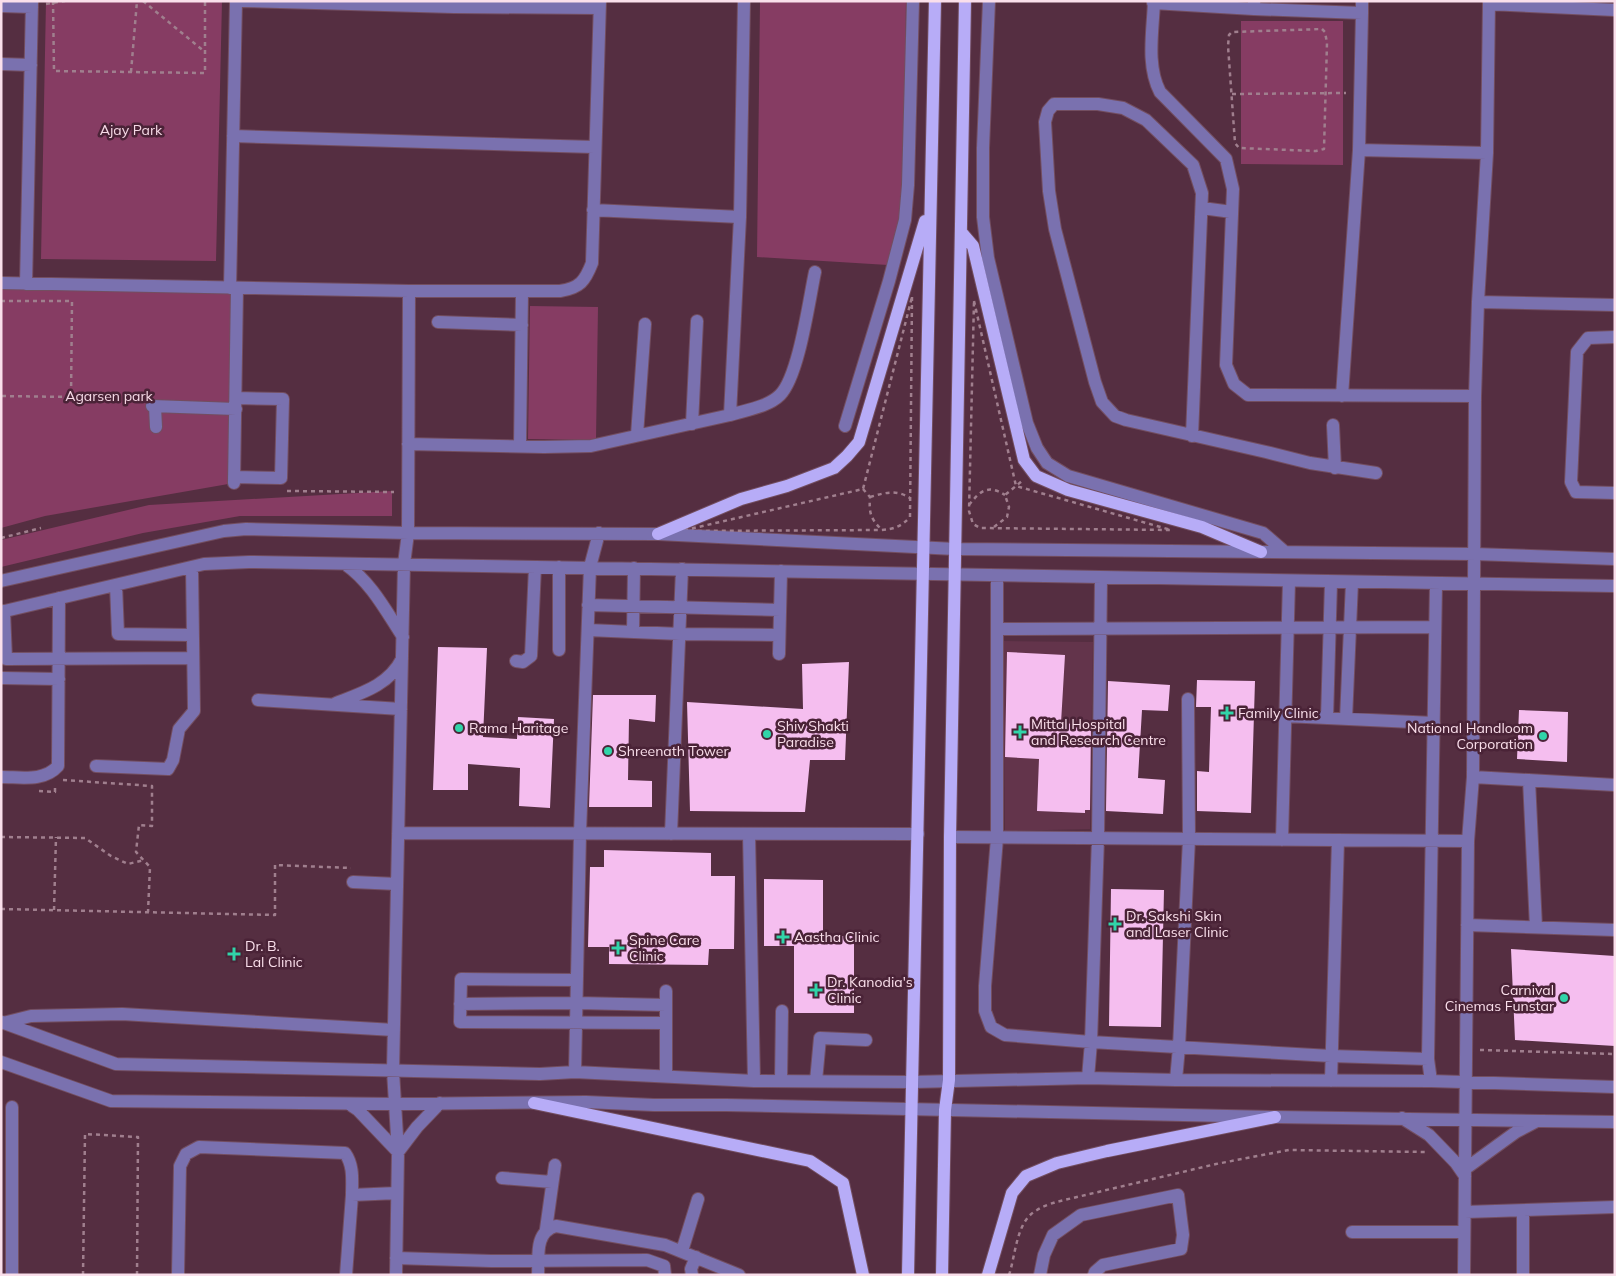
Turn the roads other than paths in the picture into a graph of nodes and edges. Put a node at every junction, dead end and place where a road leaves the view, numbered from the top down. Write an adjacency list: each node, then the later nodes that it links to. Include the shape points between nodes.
1 (236, 1): 19 (street)
2 (244, 1): 11 (street)
3 (744, 1): 27 (street)
4 (913, 1): 48 (street, via 905,220)
5 (935, 1): 23 (main road)
6 (965, 1): 28 (main road)
7 (989, 1): 63 (street, via 983,217 997,298 1027,423 1037,448 1047,463 1068,476 1262,533)
8 (1154, 2): 13 (street); 26 (street, via 1151,62 1154,81 1160,92 1226,159 1233,189)
9 (1489, 3): 16 (street); 22 (street)
10 (32, 4): 14 (street); 18 (street)
11 (454, 4): 12 (street)
12 (600, 5): 20 (street)
13 (1254, 5): 15 (street)
14 (1, 6)
15 (1362, 7): 21 (street)
16 (1615, 10)
17 (1, 64): 18 (street)
18 (31, 65): 31 (street)
19 (234, 136): 20 (street); 32 (street)
20 (594, 147): 25 (street)
21 (1359, 150): 22 (street); 42 (street)
22 (1487, 153): 35 (street)
23 (930, 205): 59 (main road, via 859,442 834,468 741,499); 60 (main road)
24 (1202, 208): 26 (street); 51 (street); 51 (street, via 1202,193 1193,165 1146,120 1123,108 1098,104 1054,104 1048,111 1045,122 1046,166 1055,229 1102,402 1115,416)
25 (593, 210): 27 (street); 34 (street, via 592,263 582,282 574,288 560,291)
26 (1232, 212): 42 (street, via 1226,365 1234,384 1248,395)
27 (740, 217): 45 (street)
28 (960, 232): 61 (main road); 62 (main road, via 972,246 1024,460 1036,476 1068,490 1202,527)
29 (815, 272): 45 (street, via 797,360 789,381 768,403)
30 (1, 283): 31 (street)
31 (26, 284): 32 (street)
32 (234, 288): 33 (street); 44 (street)
33 (409, 291): 34 (street); 52 (street)
34 (522, 291): 40 (street)
35 (1478, 302): 36 (street); 43 (street)
36 (1615, 306)
37 (438, 322): 40 (street)
38 (697, 322): 46 (street)
39 (645, 324): 50 (street)
40 (522, 325): 53 (street)
41 (1615, 337): 56 (street, via 1588,338 1577,352 1571,482 1576,492)
42 (1342, 396): 43 (street)
43 (1475, 396): 64 (street)
44 (236, 403): 44 (street, via 284,399 281,478 234,480); 49 (street, via 154,406)
45 (730, 415): 46 (street)
46 (692, 424): 50 (street)
47 (1333, 425): 54 (street)
48 (845, 426)
49 (156, 427)
50 (638, 435): 53 (street, via 591,446)
51 (1192, 436): 54 (street)
52 (408, 444): 53 (street); 57 (street)
53 (520, 446)
54 (1335, 468): 55 (street)
55 (1376, 473)
56 (1615, 493)
57 (408, 533): 58 (street); 67 (street); 79 (street, via 224,531)
58 (599, 533): 59 (street); 71 (street)
59 (658, 534): 60 (street)
60 (924, 547): 61 (street); 75 (main road)
61 (955, 549): 62 (street); 76 (main road)
62 (1261, 552): 63 (street)
63 (1285, 552): 64 (street)
64 (1474, 554): 65 (street); 85 (street)
65 (1615, 559)
66 (345, 564): 67 (street); 69 (street, via 249,562); 105 (street, via 356,571 374,593)
67 (404, 564): 68 (street); 105 (street)
68 (535, 566): 70 (street); 112 (street, via 531,656 523,662)
69 (192, 567): 84 (street); 103 (street)
70 (559, 567): 71 (street); 106 (street)
71 (590, 567): 72 (street); 88 (street)
72 (634, 568): 73 (street); 89 (street)
73 (682, 569): 74 (street); 90 (street)
74 (781, 571): 75 (street); 91 (street)
75 (923, 574): 76 (street); 132 (main road)
76 (955, 575): 77 (street); 133 (main road)
77 (997, 576): 78 (street); 99 (street)
78 (1101, 578): 80 (street); 97 (street)
79 (1, 581)
80 (1289, 581): 81 (street); 94 (street)
81 (1331, 582): 82 (street); 95 (street)
82 (1352, 582): 83 (street); 96 (street)
83 (1436, 584): 85 (street); 93 (street)
84 (116, 585): 87 (street); 101 (street)
85 (1473, 585): 86 (street); 125 (street)
86 (1615, 586)
87 (59, 598): 92 (street); 108 (street)
88 (588, 605): 89 (street); 98 (street)
89 (633, 607): 90 (street); 100 (street)
90 (680, 608): 91 (street); 102 (street)
91 (780, 610): 104 (street)
92 (3, 612): 108 (street, via 6,659)
93 (1435, 627): 96 (street); 122 (street)
94 (1288, 628): 95 (street); 97 (street); 119 (street)
95 (1329, 628): 96 (street); 120 (street)
96 (1350, 628): 121 (street)
97 (1100, 629): 99 (street); 135 (street)
98 (588, 630): 100 (street); 129 (street)
99 (997, 630): 134 (street)
100 (633, 632): 102 (street)
101 (118, 634): 103 (street); 109 (street)
102 (680, 634): 104 (street); 130 (street)
103 (193, 635): 110 (street)
104 (779, 635): 107 (street)
105 (402, 637): 111 (street)
106 (558, 650)
107 (779, 654)
108 (59, 658): 109 (street); 114 (street)
109 (118, 658): 110 (street)
110 (193, 658): 123 (street, via 194,711 179,729 173,760 168,768)
111 (402, 659): 117 (street, via 382,683 370,691); 118 (street)
112 (516, 661)
113 (1, 678): 114 (street)
114 (59, 679): 124 (street, via 58,766 43,777)
115 (1188, 699): 136 (street)
116 (258, 700): 117 (street)
117 (332, 704): 118 (street)
118 (401, 709): 128 (street)
119 (1285, 716): 120 (street); 137 (street)
120 (1327, 718): 121 (street)
121 (1346, 719): 122 (street)
122 (1434, 723): 139 (street)
123 (96, 766)
124 (1, 777)
125 (1473, 777): 126 (street); 140 (street)
126 (1529, 780): 127 (street); 144 (street)
127 (1615, 785)
128 (398, 833): 129 (street); 142 (street)
129 (580, 833): 130 (street); 146 (street)
130 (671, 834): 131 (street)
131 (749, 834): 132 (street); 166 (street)
132 (918, 834): 173 (main road)
133 (950, 837): 134 (street); 167 (main road)
134 (997, 838): 135 (street); 157 (street, via 985,986 985,1011 991,1027 1005,1035)
135 (1098, 838): 136 (street); 157 (street)
136 (1189, 839): 137 (street); 158 (street)
137 (1282, 840): 138 (street)
138 (1338, 840): 139 (street); 159 (street)
139 (1432, 841): 140 (street); 160 (street)
140 (1468, 841): 143 (street)
141 (354, 882): 142 (street)
142 (398, 884): 155 (street)
143 (1467, 925): 144 (street); 174 (street)
144 (1536, 927): 145 (street)
145 (1615, 930)
146 (577, 980): 148 (street); 149 (street, via 461,979)
147 (666, 990): 150 (street)
148 (577, 1003): 149 (street); 150 (street); 152 (street)
149 (460, 1004): 152 (street, via 460,1022)
150 (666, 1005): 154 (street)
151 (782, 1011): 169 (street)
152 (576, 1021): 154 (street); 163 (street)
153 (2, 1023): 155 (street, via 31,1016 122,1014); 162 (street, via 116,1064)
154 (666, 1023): 164 (street)
155 (394, 1030): 162 (street)
156 (866, 1040): 170 (street, via 820,1038)
157 (1091, 1042): 158 (street); 165 (street)
158 (1179, 1047): 159 (street); 168 (street)
159 (1331, 1056): 160 (street); 171 (street)
160 (1428, 1059): 172 (street)
161 (1, 1062): 178 (street, via 111,1101)
162 (393, 1071): 163 (street); 179 (street)
163 (575, 1072): 164 (street)
164 (666, 1076): 166 (street)
165 (1088, 1078): 167 (street); 168 (street)
166 (754, 1080): 169 (street)
167 (948, 1080): 173 (street); 182 (main road)
168 (1176, 1080): 171 (street)
169 (781, 1081): 170 (street)
170 (816, 1081): 173 (street)
171 (1331, 1081): 172 (street)
172 (1431, 1081): 174 (street)
173 (912, 1082): 181 (main road)
174 (1466, 1082): 175 (street); 185 (street)
175 (1615, 1087)
176 (440, 1103): 177 (street); 179 (street); 188 (street)
177 (534, 1103): 181 (street); 215 (main road, via 810,1161 843,1183)
178 (349, 1104): 179 (street); 188 (street)
179 (396, 1104): 188 (street)
180 (12, 1107): 207 (street)
181 (911, 1109): 182 (street); 216 (main road)
182 (945, 1110): 183 (street); 217 (main road)
183 (1275, 1117): 184 (street); 218 (main road, via 1107,1151 1057,1163 1026,1176 1012,1193)
184 (1402, 1118): 185 (street); 190 (street, via 1429,1135)
185 (1465, 1119): 186 (street); 190 (street)
186 (1539, 1120): 187 (street); 190 (street, via 1516,1132)
187 (1615, 1122)
188 (398, 1152): 193 (street)
189 (555, 1166): 192 (street)
190 (1465, 1173): 198 (street)
191 (502, 1178): 192 (street)
192 (552, 1182): 199 (street)
193 (397, 1193): 194 (street); 204 (street)
194 (352, 1195): 208 (street, via 352,1168 345,1153 199,1147 186,1154 180,1166); 209 (street)
195 (698, 1199): 202 (street)
196 (1615, 1207): 197 (street)
197 (1523, 1211): 198 (street); 222 (street)
198 (1465, 1212): 201 (street)
199 (546, 1229): 202 (street, via 559,1226 665,1245); 205 (street, via 541,1237)
200 (1352, 1232): 201 (street)
201 (1464, 1232): 221 (street)
202 (682, 1252): 203 (street)
203 (696, 1257): 213 (street); 214 (street)
204 (396, 1258): 205 (street); 210 (street)
205 (538, 1260): 211 (street); 212 (street, via 648,1260 664,1266)
206 (1106, 1270): 219 (street, via 1181,1249 1183,1236 1178,1195 1081,1215 1053,1235); 220 (street)
207 (12, 1275)
208 (178, 1275)
209 (346, 1275)
210 (396, 1275)
211 (538, 1275)
212 (665, 1275)
213 (692, 1275)
214 (739, 1275)
215 (863, 1275)
216 (908, 1275)
217 (942, 1275)
218 (988, 1275)
219 (1040, 1275)
220 (1094, 1275)
221 (1464, 1275)
222 (1523, 1275)

